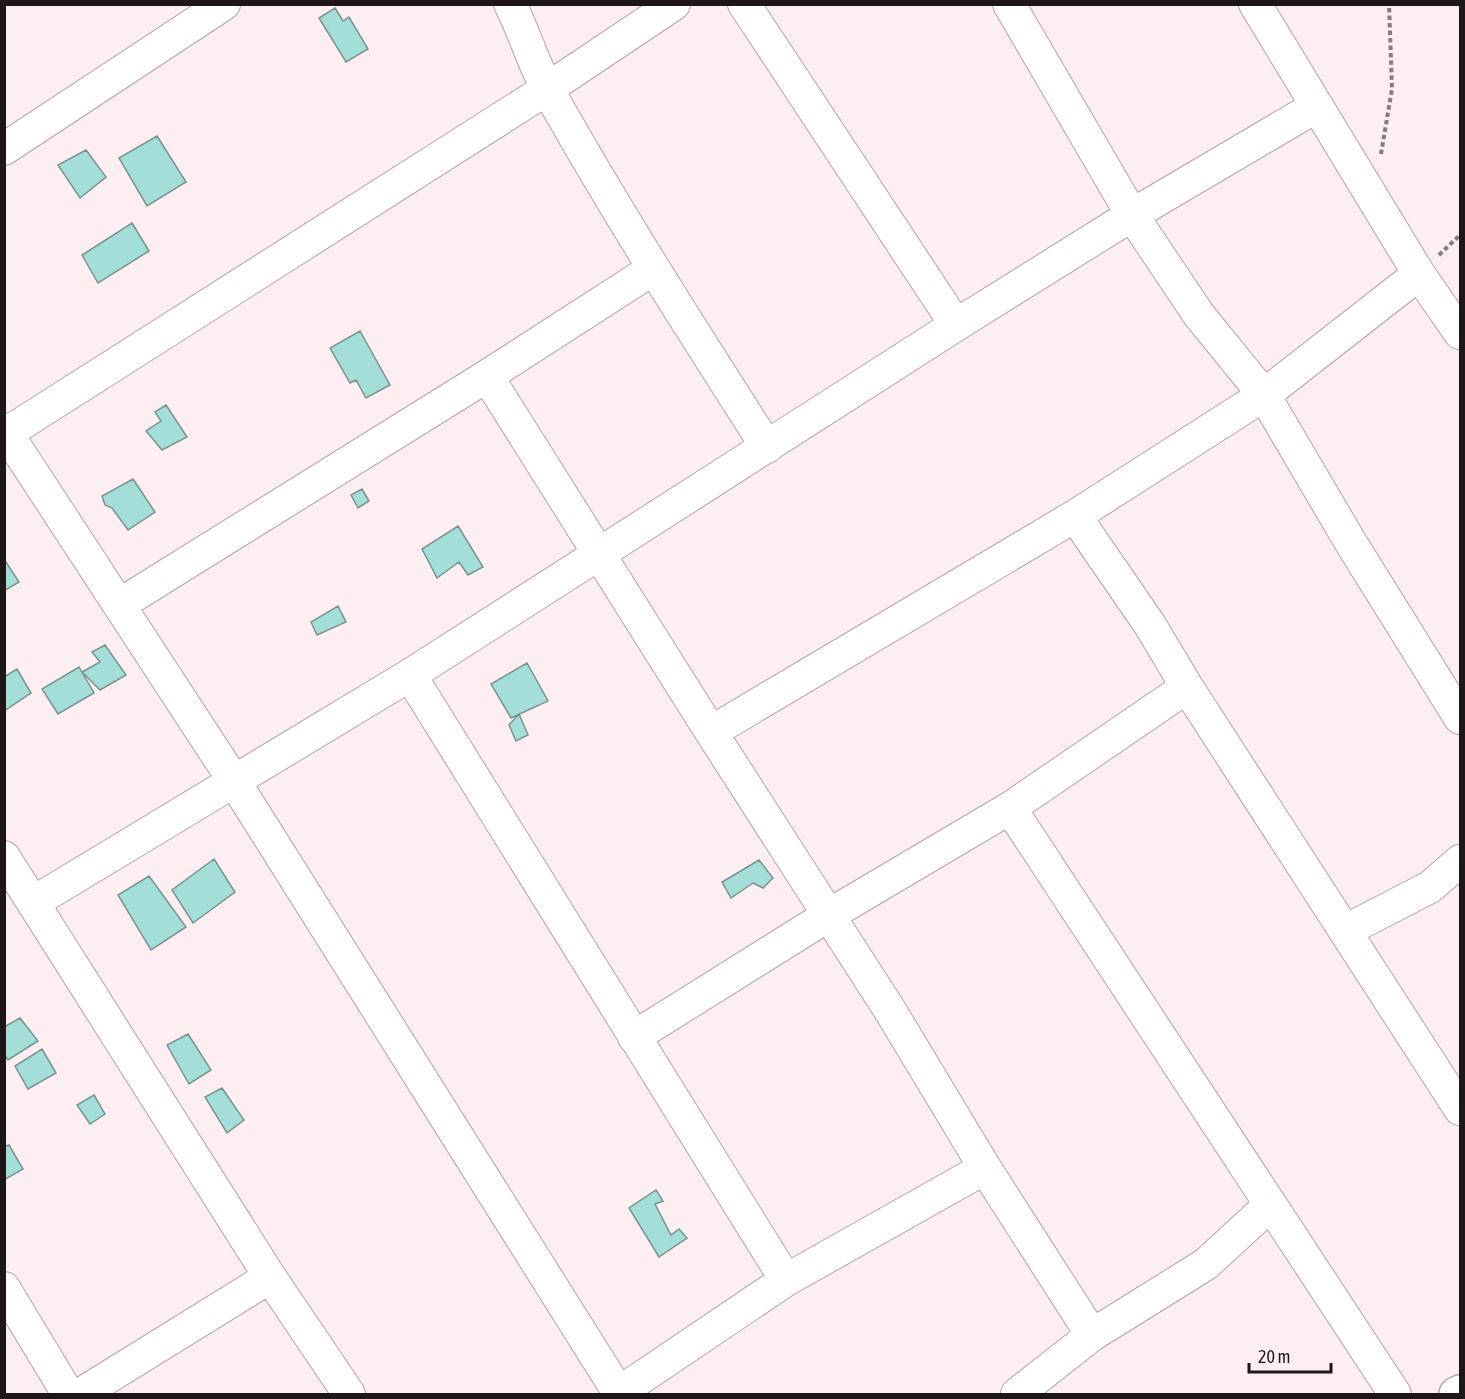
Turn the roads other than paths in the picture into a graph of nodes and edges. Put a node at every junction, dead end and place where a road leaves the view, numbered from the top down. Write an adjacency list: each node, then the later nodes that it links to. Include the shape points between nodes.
1 (224, 4): 9 (street)
2 (510, 4): 7 (street)
3 (674, 4): 7 (street)
4 (744, 4): 13 (street)
5 (1009, 4): 10 (street)
6 (1256, 4): 8 (street)
7 (547, 89): 11 (street); 17 (street)
8 (1317, 106): 10 (street); 12 (street)
9 (4, 149)
10 (1132, 214): 13 (street); 16 (street, via 1199,315)
11 (652, 269): 15 (street); 18 (street)
12 (1419, 274): 14 (street); 16 (street)
13 (956, 325): 18 (street)
14 (1461, 333)
15 (487, 376): 20 (street); 21 (street)
16 (1264, 395): 19 (street); 24 (street)
17 (5, 432): 21 (street)
18 (767, 447): 20 (street)
19 (1075, 516): 23 (street, via 1150,625); 25 (street)
20 (598, 555): 22 (street); 25 (street)
21 (119, 605): 26 (street)
22 (410, 675): 26 (street); 33 (street)
23 (1187, 687): 27 (street); 32 (street)
24 (1461, 718)
25 (711, 732): 31 (street)
26 (234, 781): 30 (street); 42 (street)
27 (1010, 808): 31 (street); 36 (street)
28 (4, 857): 30 (street)
29 (1461, 861): 32 (street, via 1430,887)
30 (34, 902): 37 (street)
31 (829, 915): 33 (street); 35 (street)
32 (1345, 931): 34 (street)
33 (634, 1037): 38 (street)
34 (1461, 1109)
35 (985, 1168): 38 (street); 40 (street)
36 (1270, 1205): 40 (street, via 1206,1264); 47 (street)
37 (270, 1277): 44 (street); 45 (street)
38 (786, 1280): 42 (street)
39 (4, 1288): 43 (street)
40 (1092, 1335): 46 (street)
41 (1461, 1392): 48 (street)
42 (618, 1394)
43 (68, 1395)
44 (81, 1395)
45 (349, 1395)
46 (1017, 1395)
47 (1395, 1395)
48 (1456, 1395)

